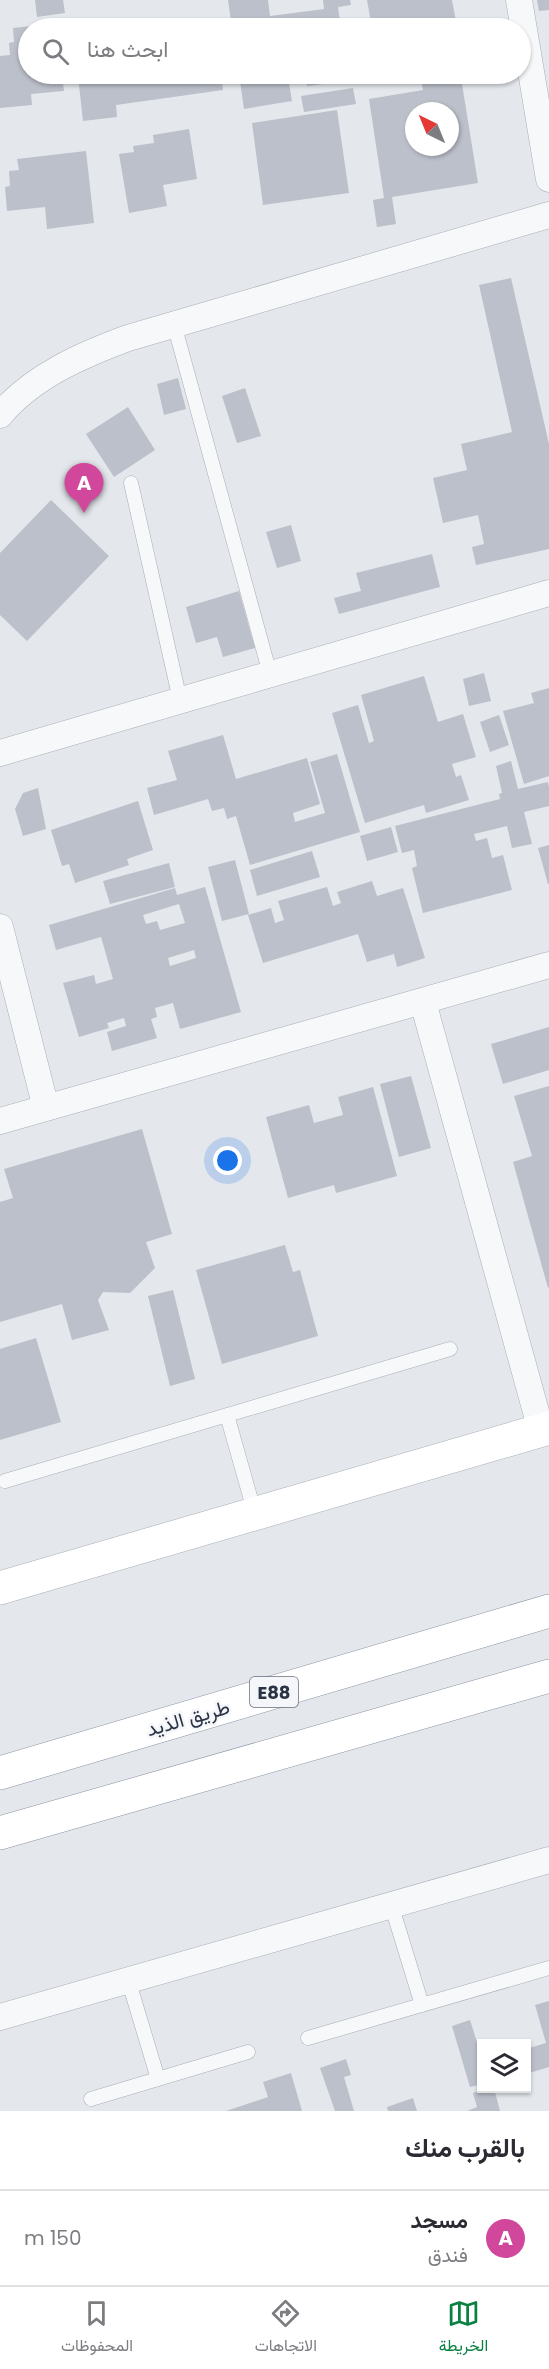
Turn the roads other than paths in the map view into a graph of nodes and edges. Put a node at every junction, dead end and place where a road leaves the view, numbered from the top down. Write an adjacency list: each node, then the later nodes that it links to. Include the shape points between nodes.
1 (519, 0): 2 (street)
2 (522, 18)
3 (531, 72): 4 (street)
4 (549, 179)
5 (549, 215): 6 (street)
6 (174, 324): 7 (street, via 82,355 41,379); 10 (lane)
7 (0, 415)
8 (131, 483): 11 (lane)
9 (549, 593): 10 (street)
10 (270, 674): 11 (street)
11 (180, 700): 12 (street)
12 (0, 753)
13 (0, 927): 16 (street)
14 (549, 965): 15 (street)
15 (423, 1002): 16 (street); 20 (street)
16 (46, 1108): 17 (street)
17 (0, 1121)
18 (450, 1349): 19 (lane)
19 (227, 1416): 21 (lane); 22 (lane)
20 (545, 1429): 22 (main road)
21 (5, 1481)
22 (255, 1514): 23 (main road)
23 (0, 1588)
24 (549, 1611): 26 (main road, طريق الذيد / E88)
25 (549, 1676): 27 (main road)
26 (0, 1773)
27 (0, 1833)
28 (549, 1860): 29 (street)
29 (391, 1904): 31 (street); 32 (lane)
30 (549, 1968): 32 (lane)
31 (128, 1979): 33 (street); 36 (lane)
32 (422, 2005): 34 (lane)
33 (0, 2017)
34 (308, 2038)
35 (248, 2052): 36 (lane)
36 (158, 2079): 37 (lane)
37 (91, 2100)

